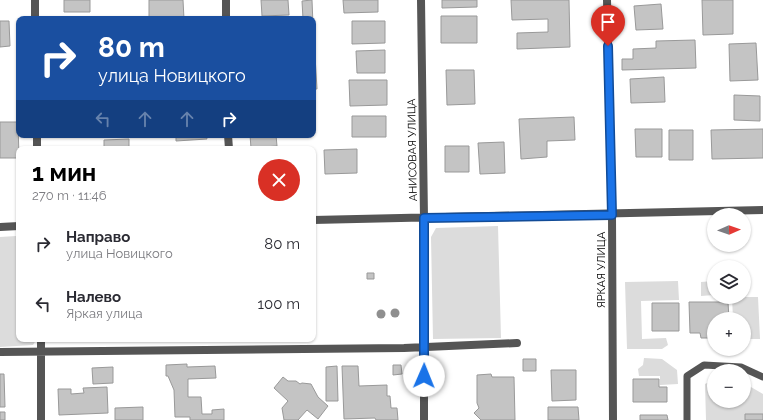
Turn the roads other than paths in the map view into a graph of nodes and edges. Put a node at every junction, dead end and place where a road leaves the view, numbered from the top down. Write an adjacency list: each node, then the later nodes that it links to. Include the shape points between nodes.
1 (35, 0): 5 (street)
2 (226, 0): 6 (street)
3 (421, 0): 9 (street, АНИСОВАЯ УЛИЦА)
4 (607, 0): 8 (street, ЯРКАЯ УЛИЦА)
5 (35, 16)
6 (226, 16)
7 (763, 210): 8 (street)
8 (612, 215): 9 (street); 21 (street, ЯРКАЯ УЛИЦА)
9 (424, 218): 10 (street); 15 (street, АНИСОВАЯ УЛИЦА)
10 (316, 220)
11 (16, 226): 12 (street)
12 (0, 227)
13 (41, 342): 16 (street)
14 (517, 343): 15 (street)
15 (424, 347): 16 (street); 20 (street, АНИСОВАЯ УЛИЦА)
16 (42, 351): 17 (street); 19 (street)
17 (0, 352)
18 (763, 376): 22 (lane, via 741,367 704,365 687,376)
19 (41, 420)
20 (424, 420)
21 (613, 420)
22 (687, 420)

